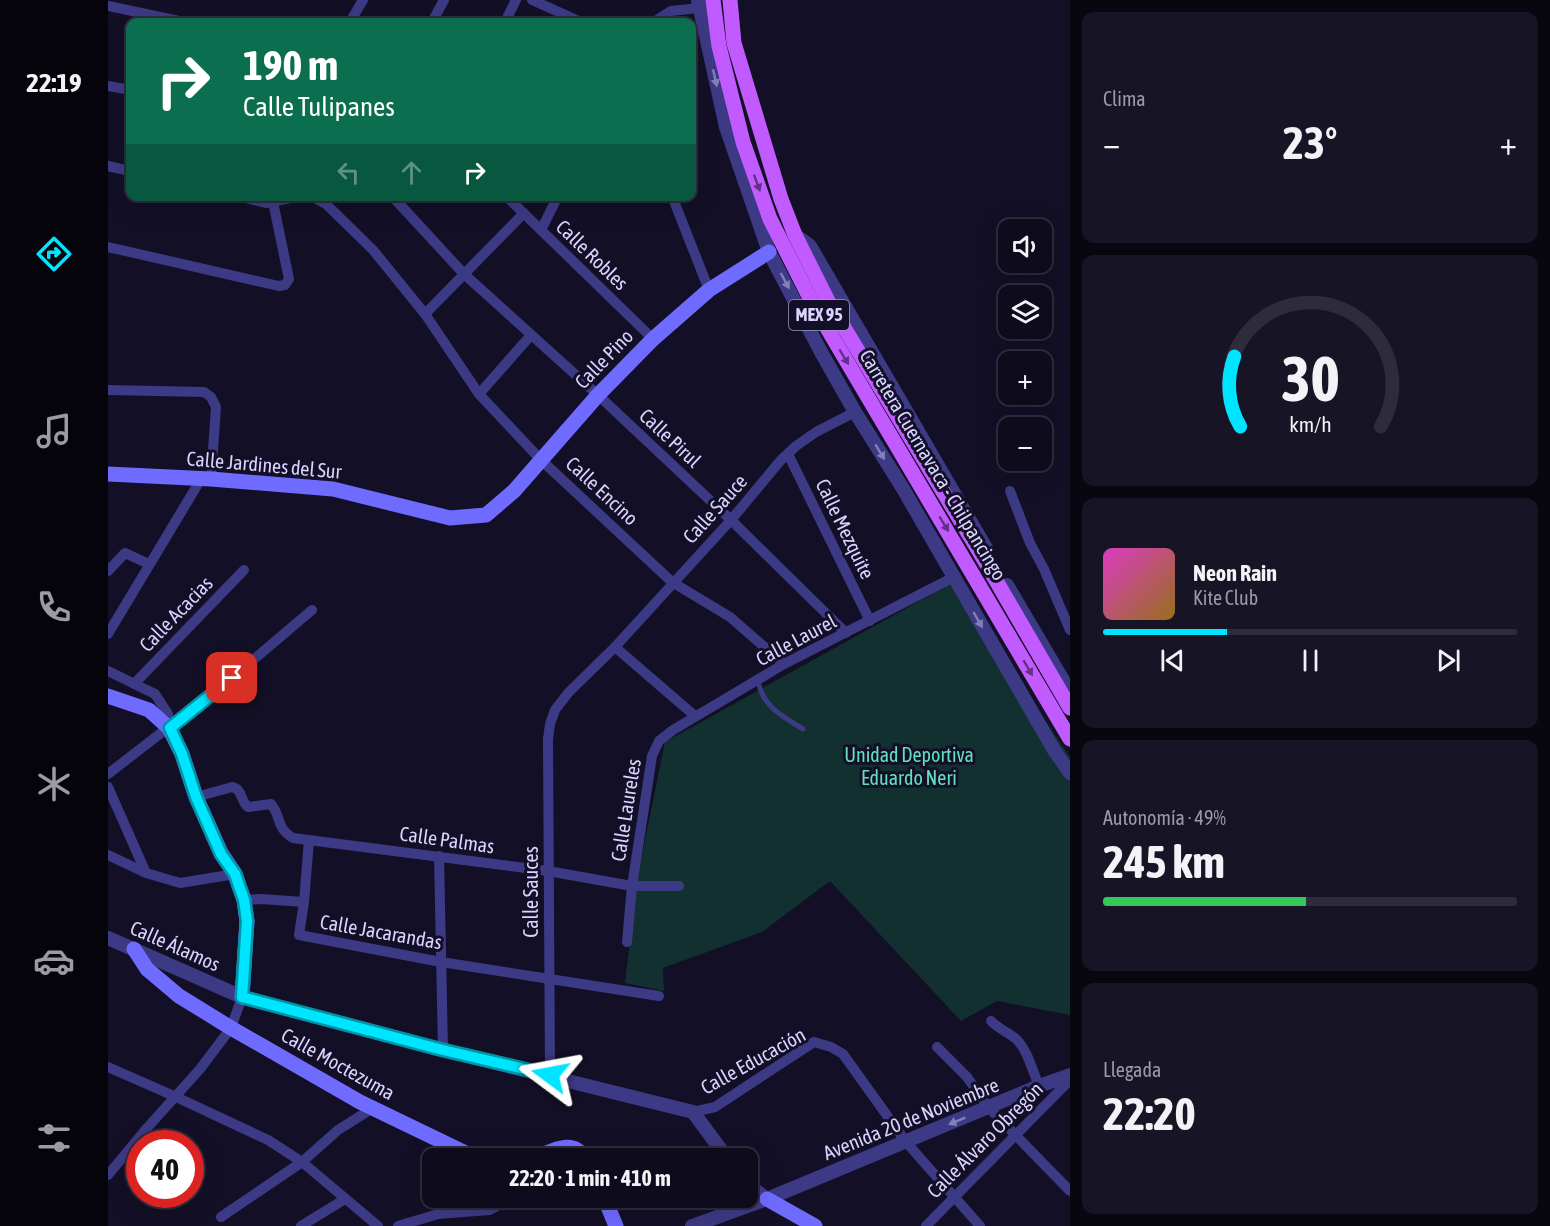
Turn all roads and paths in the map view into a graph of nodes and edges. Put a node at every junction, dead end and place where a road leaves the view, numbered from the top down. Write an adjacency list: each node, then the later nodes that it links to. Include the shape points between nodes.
1 (363, 0): 9 (street)
2 (444, 0): 10 (street)
3 (516, 0): 11 (street)
4 (532, 0): 12 (street)
5 (730, 0): 26 (main road, Carretera Cuernavaca - Chilpancingo / MEX 95, via 734,43)
6 (703, 3): 13 (street); 28 (street, one-way to 28, via 726,127); 67 (main road, Carretera Cuernavaca - Chilpancingo / MEX 95, one-way to 67, via 770,219 814,306)
7 (108, 6): 8 (street)
8 (165, 18)
9 (352, 18)
10 (434, 18)
11 (507, 18)
12 (570, 18)
13 (661, 18)
14 (108, 86): 15 (street)
15 (126, 89)
16 (108, 166): 17 (street)
17 (126, 170)
18 (270, 201): 27 (street, via 288,279 285,285)
19 (321, 201): 31 (street, Calle Encino, via 373,250)
20 (397, 201): 29 (street, Calle Pirul)
21 (511, 201): 24 (street, Calle Robles)
22 (556, 201): 25 (street)
23 (674, 201): 30 (street)
24 (524, 213): 25 (street, Calle Robles); 29 (street)
25 (541, 230): 33 (street, Calle Robles)
26 (795, 235): 60 (street, via 810,246); 62 (main road, Carretera Cuernavaca - Chilpancingo / MEX 95, via 828,301)
27 (108, 247)
28 (770, 252): 30 (main road, Calle Pino); 37 (street, one-way to 37)
29 (464, 274): 31 (street); 32 (street, Calle Pirul)
30 (709, 290): 33 (main road, Calle Pino)
31 (425, 314): 35 (street, Calle Encino)
32 (531, 335): 35 (street); 36 (street, Calle Pirul)
33 (654, 339): 36 (main road, Calle Pino)
34 (108, 390): 41 (street, via 204,392 211,397 216,407)
35 (479, 394): 39 (street, Calle Encino)
36 (598, 395): 39 (main road, Calle Pino); 44 (street, Calle Pirul)
37 (855, 412): 38 (street, Calle Sauce, via 816,432); 48 (street, one-way to 48)
38 (788, 454): 44 (street, Calle Sauce); 51 (street, Calle Mezquite)
39 (540, 459): 43 (main road, Calle Pino, via 514,491); 49 (street, Calle Encino)
40 (108, 474): 41 (main road, Calle Jardines del Sur)
41 (206, 479): 43 (main road, Calle Jardines del Sur, via 333,489 450,518); 45 (street)
42 (1010, 491): 52 (street, via 1029,543)
43 (486, 515)
44 (731, 520): 49 (street, Calle Sauce); 53 (street, Calle Pirul)
45 (149, 564): 47 (street, via 125,553); 54 (street)
46 (244, 570): 59 (street, Calle Acacias)
47 (108, 571)
48 (954, 577): 51 (street, Calle Laurel); 69 (street, one-way to 69)
49 (672, 582): 55 (street, Calle Sauce); 56 (street, Calle Encino, via 730,617)
50 (312, 610): 65 (street)
51 (870, 621): 53 (street, Calle Laurel)
52 (1070, 630)
53 (846, 633): 56 (street, Calle Laurel)
54 (108, 634)
55 (615, 647): 63 (street, Calle Sauce); 64 (street)
56 (784, 664): 58 (street, Calle Laurel)
57 (108, 671): 59 (street)
58 (758, 681): 64 (street, Calle Laurel); 66 (lane, via 760,693 771,709)
59 (134, 684): 65 (street, via 155,694 168,714)
60 (1070, 692)
61 (108, 696): 65 (main road, via 149,710)
62 (1070, 708)
63 (555, 710): 76 (street, Calle Sauces, via 548,739)
64 (695, 717): 68 (street, Calle Laurel)
65 (170, 728): 70 (street); 72 (main road)
66 (803, 729)
67 (1070, 739)
68 (658, 741): 79 (street, Calle Laureles, via 652,756)
69 (1070, 773)
70 (108, 774)
71 (108, 787): 77 (street)
72 (196, 797): 73 (street, Calle Palmas, via 236,788 248,807 271,804 283,832); 78 (main road, via 221,854)
73 (309, 840): 75 (street, Calle Palmas); 82 (street)
74 (108, 855): 77 (street)
75 (439, 856): 76 (street, Calle Palmas); 86 (street)
76 (548, 871): 79 (street, Calle Palmas); 87 (street, Calle Sauces)
77 (146, 873): 78 (street, via 180,883)
78 (235, 874): 81 (main road)
79 (632, 886): 80 (street, Calle Palmas); 84 (street, Calle Laureles)
80 (679, 886)
81 (244, 900): 82 (street, Calle Jacarandas); 89 (main road, via 247,921)
82 (304, 902): 86 (street, Calle Jacarandas, via 299,935)
83 (108, 938): 85 (street, Calle Álamos)
84 (627, 942)
85 (134, 949): 89 (street, Calle Álamos); 91 (main road, Calle Moctezuma, via 147,969 179,996)
86 (441, 962): 87 (street, Calle Jacarandas); 93 (street)
87 (549, 978): 88 (street, Calle Jacarandas); 95 (street, Calle Sauces)
88 (659, 996)
89 (242, 997): 91 (street); 93 (street, Calle Álamos)
90 (991, 1021): 97 (street, via 1022,1047)
91 (231, 1028): 98 (street); 99 (main road, Calle Moctezuma)
92 (937, 1047): 100 (street, via 967,1077)
93 (443, 1050): 95 (street, Calle Álamos)
94 (108, 1068): 98 (street)
95 (550, 1075): 101 (street, Calle Álamos)
96 (1070, 1078): 97 (street, Avenida 20 de Noviembre); 102 (street, Calle Álvaro Obregón)
97 (1039, 1086): 100 (street, Avenida 20 de Noviembre)
98 (174, 1096): 108 (street, via 268,1140); 109 (street)
99 (373, 1108): 104 (main road, Calle Moctezuma); 108 (street, via 338,1130)
100 (989, 1108): 102 (street); 103 (street, Avenida 20 de Noviembre, one-way to 103)
101 (693, 1112): 103 (street, Calle Educación, via 715,1107 814,1042 843,1054); 107 (street)
102 (1017, 1135): 110 (street); 112 (street, Calle Álvaro Obregón)
103 (906, 1142): 112 (street); 114 (street, Avenida 20 de Noviembre)
104 (455, 1148)
105 (561, 1148): 106 (main road)
106 (576, 1148)
107 (720, 1148)
108 (302, 1162): 113 (street); 117 (street)
109 (109, 1172)
110 (1070, 1191)
111 (758, 1192): 114 (street)
112 (954, 1197): 124 (street, Calle Álvaro Obregón); 125 (street)
113 (345, 1199): 118 (street); 119 (street)
114 (767, 1199): 122 (street, Avenida 20 de Noviembre); 123 (main road)
115 (494, 1208): 120 (street, via 438,1214)
116 (609, 1208): 121 (main road)
117 (221, 1218)
118 (301, 1226)
119 (378, 1226)
120 (398, 1226)
121 (616, 1226)
122 (692, 1226)
123 (815, 1226)
124 (927, 1226)
125 (980, 1226)

